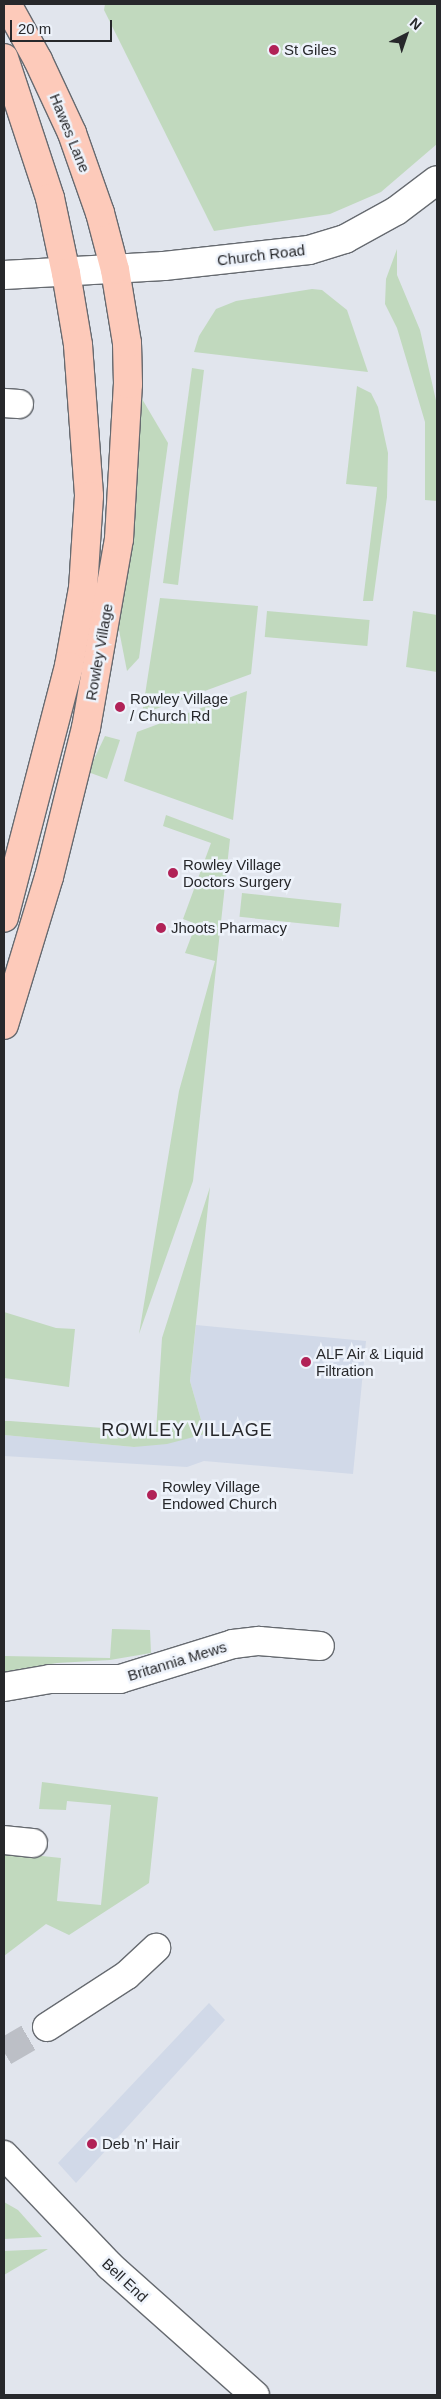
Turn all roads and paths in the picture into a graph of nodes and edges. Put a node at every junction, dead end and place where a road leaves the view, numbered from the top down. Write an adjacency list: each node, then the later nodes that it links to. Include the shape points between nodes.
1 (7, 4): 4 (main road, Hawes Lane, via 72,133 100,213)
2 (4, 58): 5 (main road, via 50,198)
3 (437, 180): 4 (street, Church Road, via 396,211 345,240 309,250)
4 (115, 270): 5 (street, Church Road); 8 (main road, Rowley Village, via 127,343 128,384 119,539 86,728 50,878)
5 (66, 273): 6 (street, Church Road); 7 (main road, Rowley Village, via 78,345 89,496 83,588 69,666)
6 (4, 275)
7 (4, 918)
8 (4, 1025)
9 (320, 1646): 10 (street, Britannia Mews, via 259,1641 233,1644 120,1679 50,1680)
10 (4, 1687)
11 (4, 1840): 12 (street)
12 (33, 1843)
13 (156, 1948): 14 (street, via 127,1975)
14 (46, 2028)
15 (4, 2156): 16 (street, Bell End, via 110,2266)
16 (255, 2395)

